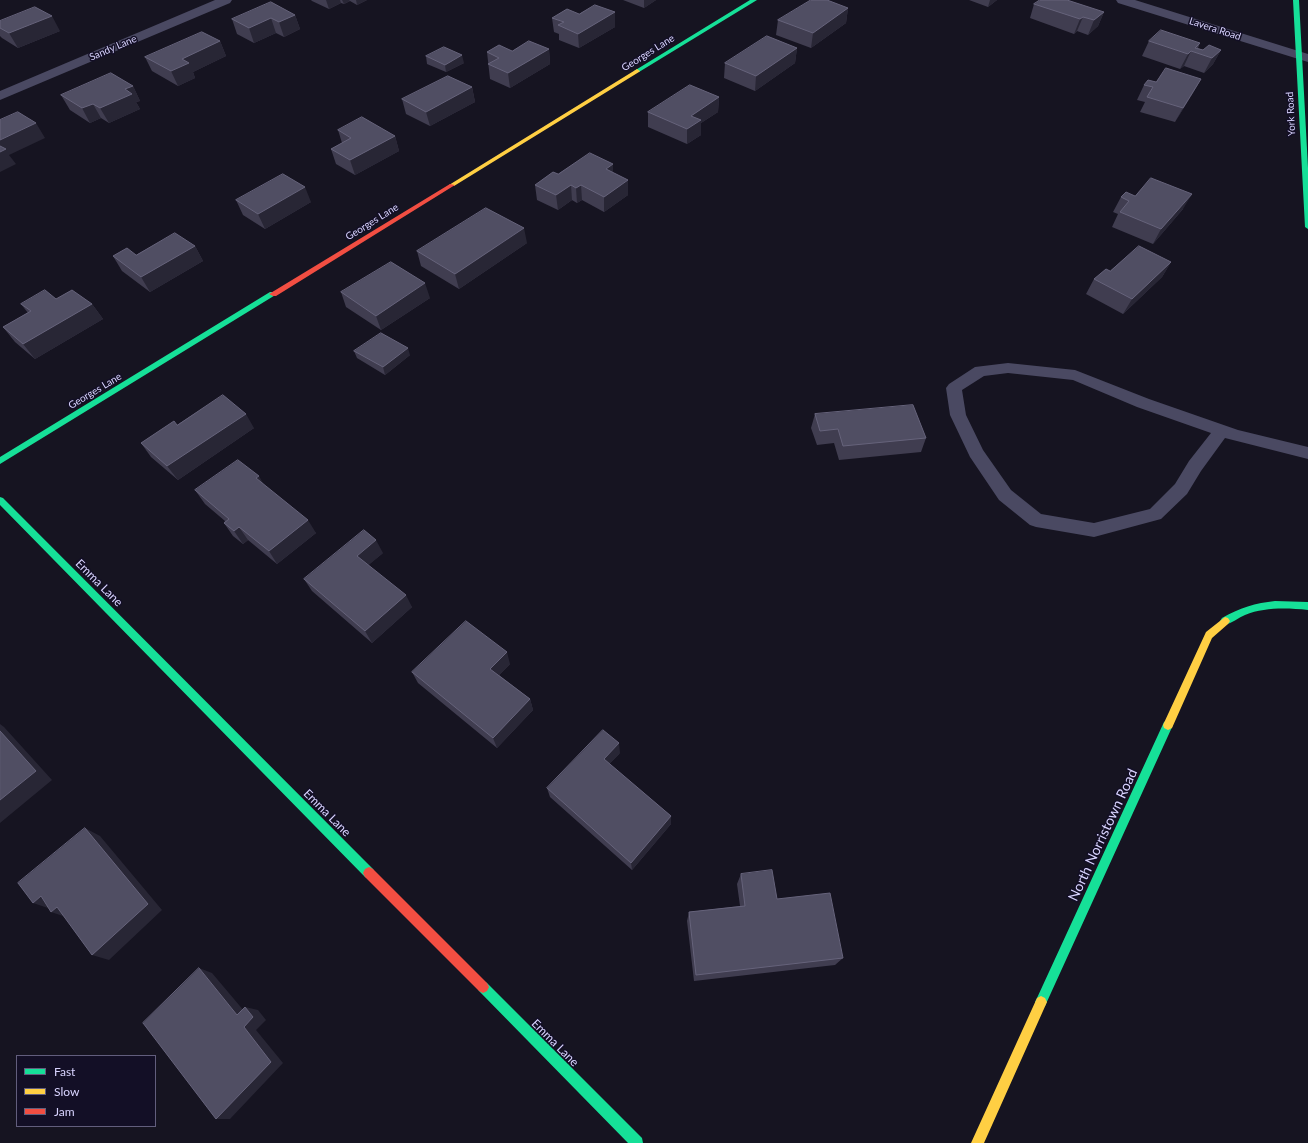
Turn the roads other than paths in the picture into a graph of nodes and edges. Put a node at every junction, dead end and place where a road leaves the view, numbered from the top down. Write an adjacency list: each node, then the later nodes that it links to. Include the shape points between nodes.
1 (226, 0): 6 (street, Sandy Lane)
2 (754, 0): 10 (main road, Georges Lane)
3 (1122, 0): 5 (street, Lavera Road)
4 (1296, 0): 5 (main road, York Road)
5 (1303, 57): 7 (main road, York Road)
6 (0, 96)
7 (1308, 227)
8 (1222, 431): 8 (lane, via 1075,375 1008,368 980,371 954,388 958,415 976,453 1005,495 1036,520 1094,530 1155,514 1181,489); 9 (lane)
9 (1308, 453)
10 (0, 461)
11 (0, 500): 13 (main road, Emma Lane)
12 (1308, 606): 14 (main road, North Norristown Road, via 1292,604 1258,607 1230,617 1209,635)
13 (637, 1143)
14 (977, 1143)

